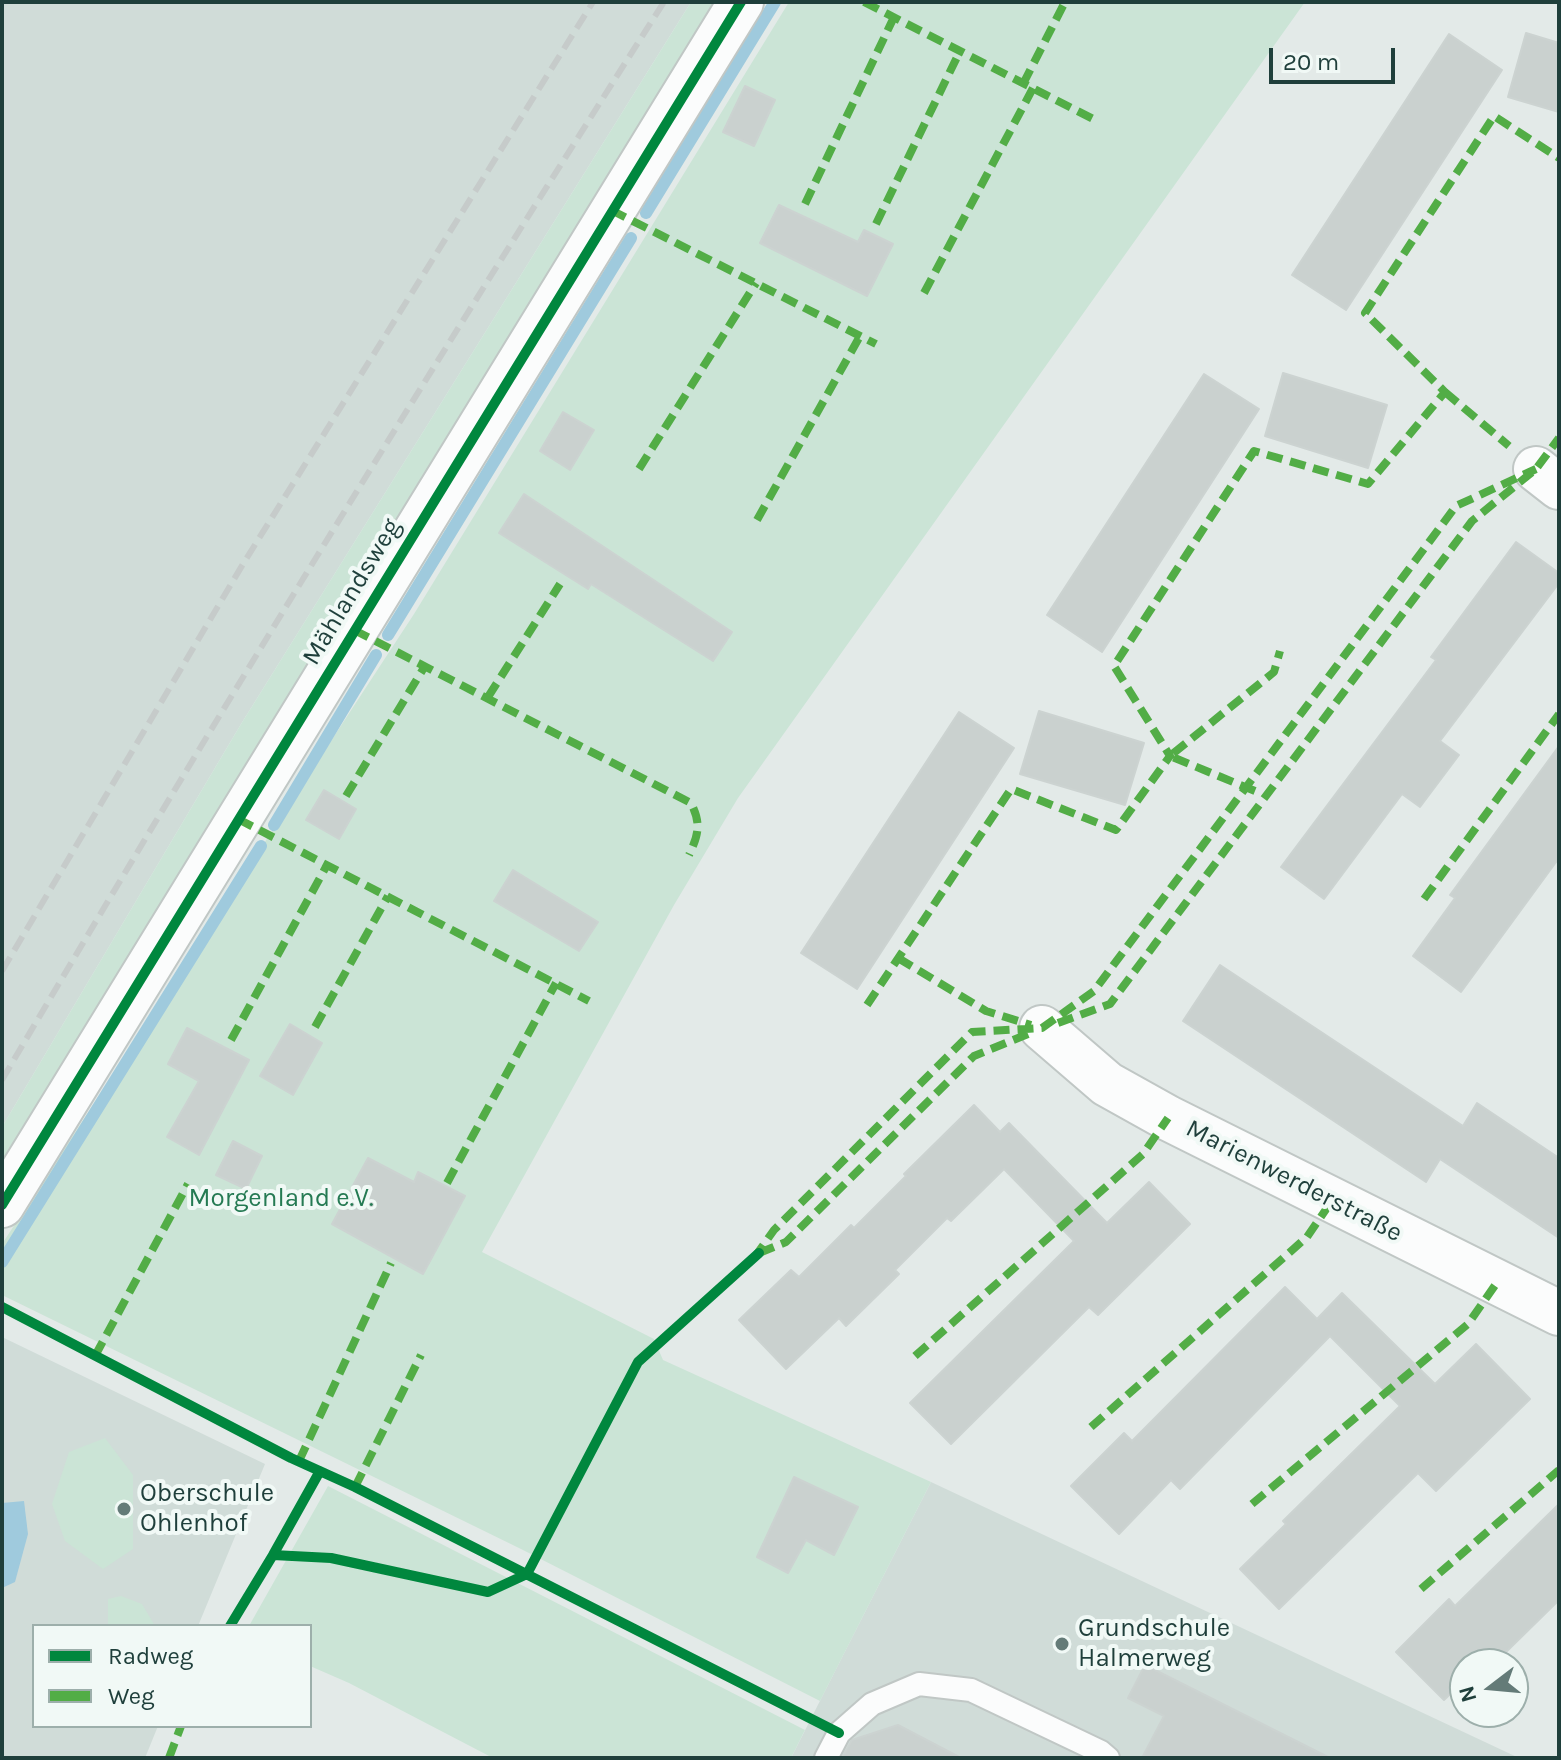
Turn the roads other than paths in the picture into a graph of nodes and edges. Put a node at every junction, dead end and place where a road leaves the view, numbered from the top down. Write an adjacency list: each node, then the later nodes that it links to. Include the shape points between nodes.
1 (741, 2): 3 (street, Mählandsweg)
2 (1042, 1028): 4 (street, Marienwerderstraße, via 1107,1084 1331,1202)
3 (2, 1205)
4 (1559, 1313)
5 (826, 1758): 6 (lane, via 839,1733 872,1704 919,1684 971,1690)
6 (1108, 1758)

